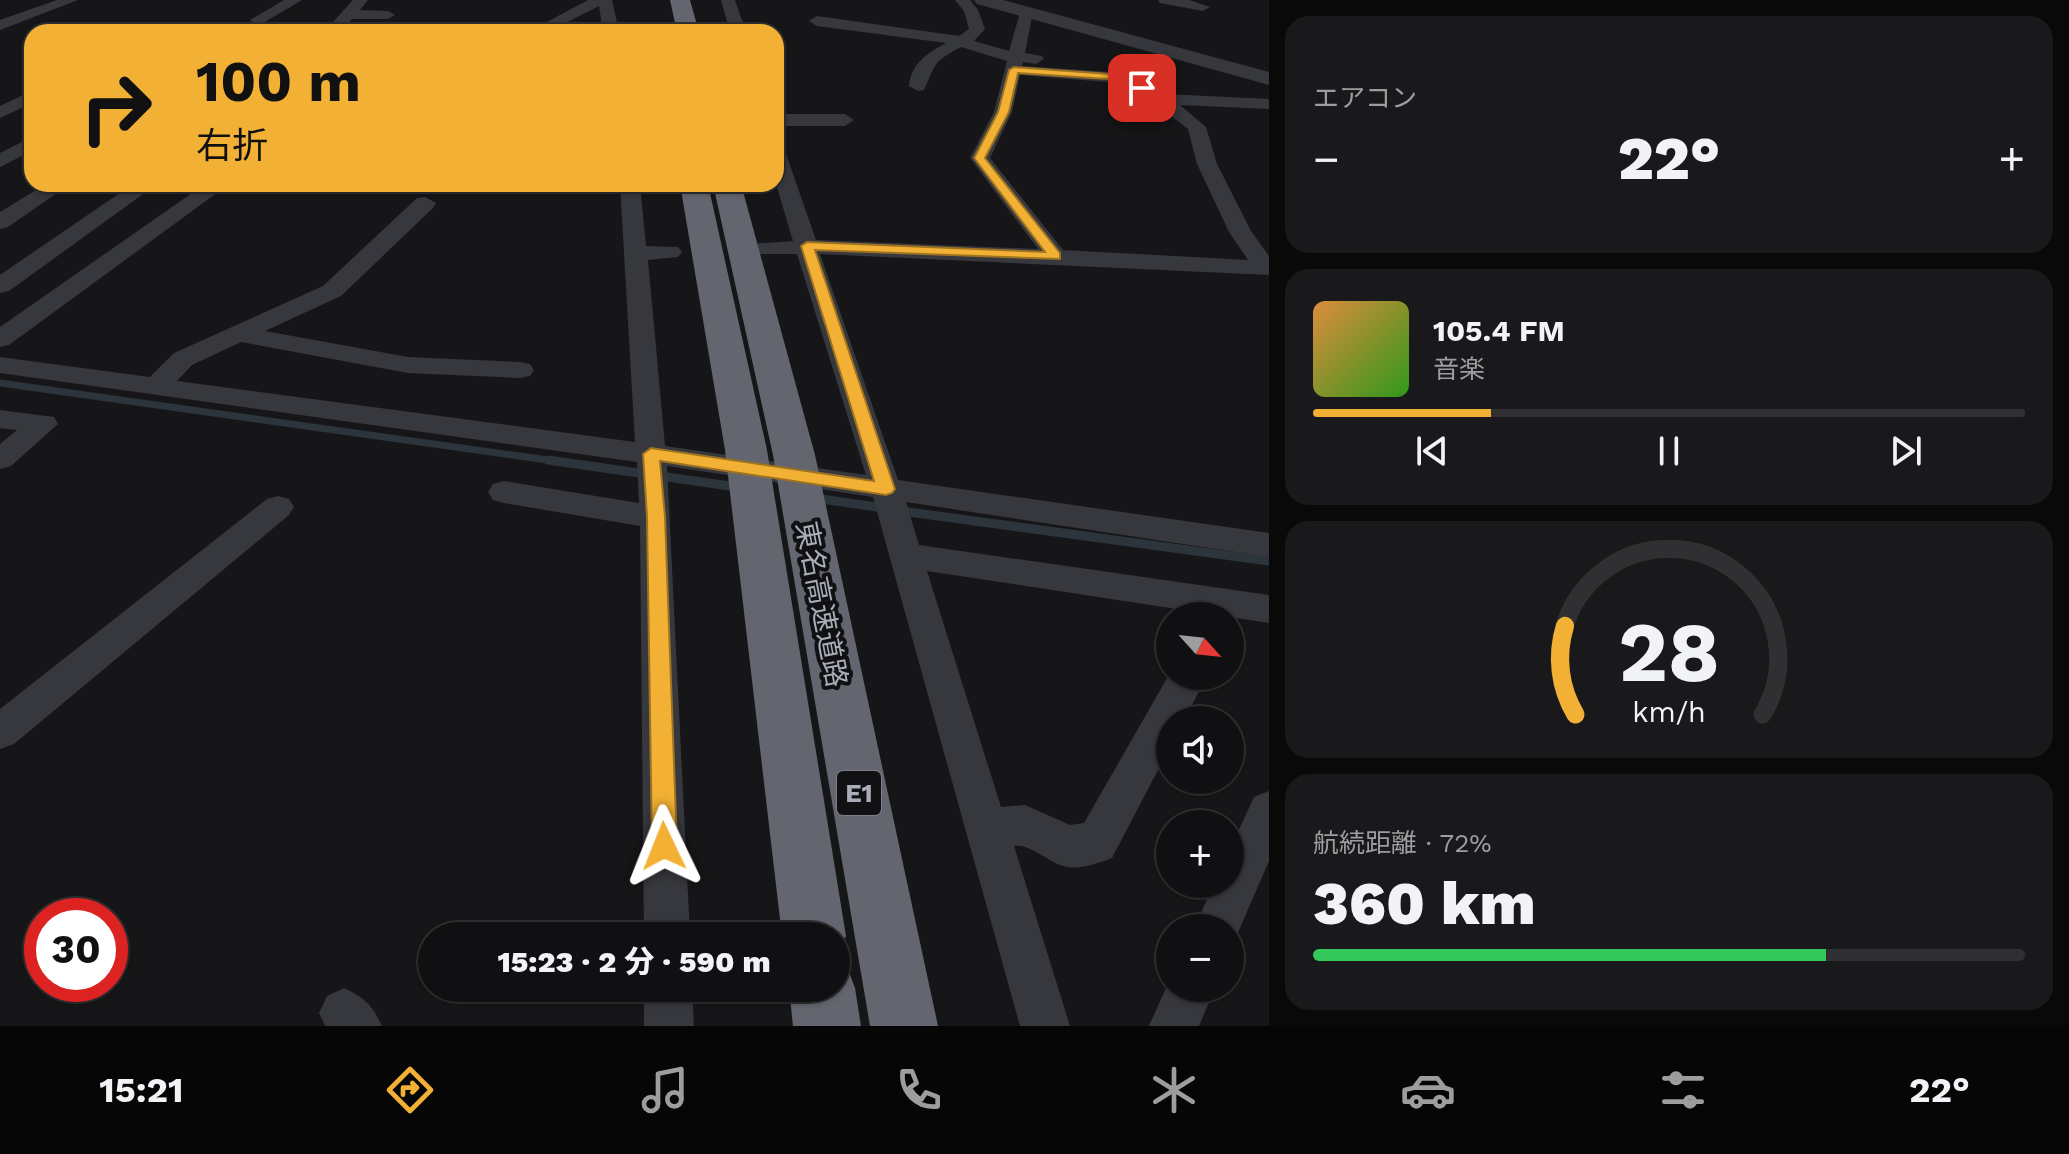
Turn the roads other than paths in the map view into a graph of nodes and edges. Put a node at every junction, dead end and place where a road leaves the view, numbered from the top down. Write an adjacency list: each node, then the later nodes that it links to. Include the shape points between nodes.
1 (71, 0): 20 (street)
2 (295, 0): 13 (street)
3 (602, 0): 16 (street); 17 (street)
4 (680, 0): 18 (highway)
5 (728, 0): 19 (street)
6 (962, 0): 21 (street, via 977,29)
7 (983, 0): 12 (street)
8 (1165, 0): 10 (street)
9 (356, 6): 11 (street); 15 (street)
10 (1203, 7)
11 (389, 12)
12 (1026, 12): 22 (street); 23 (street)
13 (258, 20)
14 (817, 21): 21 (street, via 899,24)
15 (339, 24)
16 (552, 24)
17 (609, 24)
18 (686, 24)
19 (736, 24)
20 (0, 25)
21 (962, 41): 22 (street); 24 (street, via 935,55 919,73)
22 (1023, 62): 25 (street, via 1124,78); 46 (street, via 980,158)
23 (1267, 79)
24 (918, 86)
25 (1160, 99): 27 (street); 47 (street, via 1197,127 1207,164 1240,232)
26 (24, 100): 28 (street)
27 (1269, 104)
28 (0, 113)
29 (784, 120): 30 (street)
30 (845, 120)
31 (24, 147): 32 (street)
32 (2, 158)
33 (784, 178): 42 (street)
34 (47, 192): 41 (street)
35 (135, 192): 48 (street)
36 (208, 192): 50 (street)
37 (631, 192): 45 (street)
38 (696, 192): 63 (highway, 東名高速道路 / E1, via 746,450)
39 (729, 192): 63 (highway, 東名高速道路 / E1, via 794,455)
40 (425, 203): 49 (street, via 332,291)
41 (0, 222)
42 (807, 246): 43 (street); 46 (street); 57 (street)
43 (758, 249)
44 (670, 252): 45 (street)
45 (636, 254): 55 (street)
46 (1055, 256): 47 (street)
47 (1267, 268)
48 (0, 286)
49 (238, 334): 52 (street, via 408,365); 53 (street, via 183,359)
50 (0, 339)
51 (0, 365): 53 (street)
52 (520, 370)
53 (156, 387): 55 (street)
54 (0, 419): 56 (street, via 44,424)
55 (651, 454): 57 (street); 60 (street)
56 (0, 459)
57 (886, 489): 61 (street); 62 (street)
58 (504, 492): 60 (street)
59 (278, 507): 66 (street)
60 (656, 517): 70 (street)
61 (1269, 545)
62 (904, 555): 64 (street); 68 (street)
63 (788, 560): 71 (highway, 東名高速道路 / E1); 77 (highway, 東名高速道路 / E1)
64 (1269, 609)
65 (1180, 690): 68 (street, via 1097,843 1068,846 1025,825)
66 (0, 732)
67 (1269, 811): 69 (street)
68 (987, 829): 78 (street)
69 (1223, 914)
70 (667, 922)
71 (813, 922)
72 (668, 1002): 75 (street)
73 (824, 1002): 76 (highway)
74 (1185, 1002): 79 (street)
75 (669, 1026)
76 (827, 1026)
77 (904, 1026)
78 (1045, 1026)
79 (1174, 1026)

